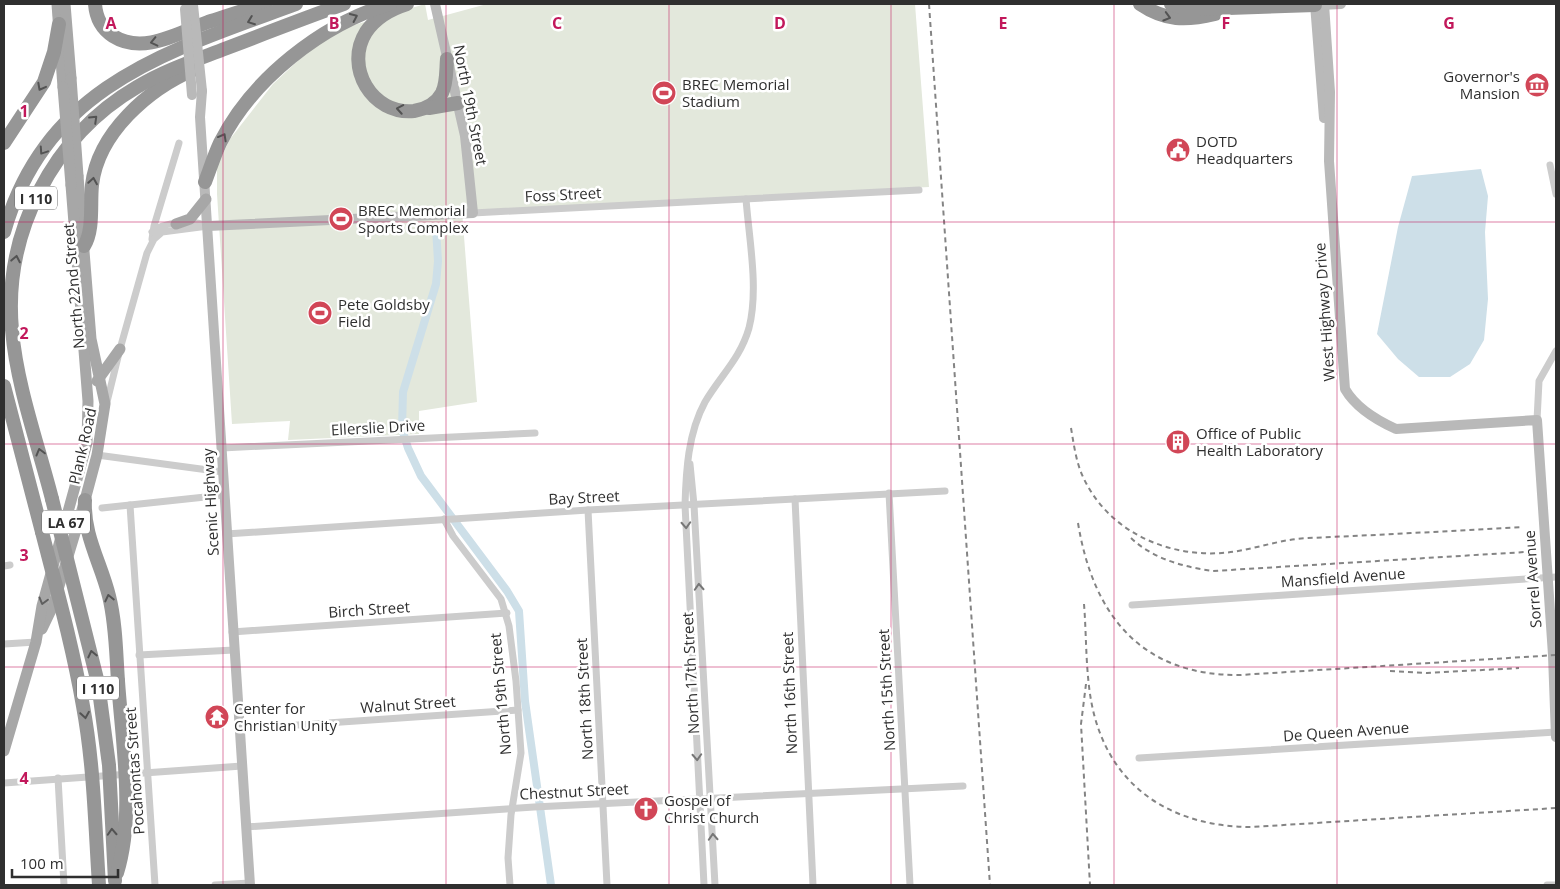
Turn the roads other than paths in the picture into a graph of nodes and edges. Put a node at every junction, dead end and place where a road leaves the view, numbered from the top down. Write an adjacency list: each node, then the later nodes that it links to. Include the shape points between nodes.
1 (57, 4): 16 (main road, North 22nd Street / LA 67)
2 (65, 4): 19 (main road, North 22nd Street / LA 67)
3 (96, 4): 4 (highway, one-way to 3, via 140,44 125,42 107,32 98,19)
4 (266, 4)
5 (296, 4): 35 (highway, I 110, one-way to 35, via 155,59 127,73 95,96 70,118 42,152 21,188)
6 (344, 4): 17 (highway, I 110)
7 (390, 4): 26 (highway, one-way to 7, via 230,126 284,64 304,46 341,23)
8 (407, 4): 21 (highway, one-way to 8, via 400,110 381,103 366,88 359,68 360,48 367,30 382,16)
9 (435, 4): 18 (street, North 19th Street)
10 (1140, 4): 15 (highway, one-way to 15, via 1161,16 1180,20)
11 (1170, 4): 15 (highway, via 1192,9)
12 (1320, 4): 13 (street); 15 (highway); 47 (street, West Highway Drive, via 1325,129 1345,389 1349,397 1396,429)
13 (1341, 4)
14 (188, 5): 26 (street, Scenic Highway, bridge, via 197,93 194,103 200,117)
15 (1245, 8)
16 (58, 24): 19 (main road, North 22nd Street / LA 67); 22 (highway, one-way to 22, via 53,58 44,82)
17 (283, 27): 37 (highway, one-way to 17, via 88,237 96,167 115,130 171,82); 94 (highway, I 110, one-way to 17, bridge, via 109,765 98,683 19,372 11,318 16,256 39,191 72,142 99,114 125,94 166,72)
18 (447, 59): 20 (street, North 19th Street); 21 (highway, via 441,95)
19 (67, 82): 25 (main road, North 22nd Street / LA 67, bridge)
20 (458, 103): 21 (highway); 31 (street, North 19th Street)
21 (422, 109)
22 (4, 143)
23 (179, 143): 34 (street, Plank Road)
24 (1550, 165): 28 (street)
25 (74, 181): 37 (main road, North 22nd Street / LA 67); 44 (main road, North 22nd Street / LA 67)
26 (205, 182): 29 (street, Scenic Highway)
27 (919, 190): 30 (street, Foss Street)
28 (1556, 194)
29 (206, 199): 32 (main road, via 190,219); 33 (street, Scenic Highway)
30 (746, 199): 31 (street, Foss Street); 51 (street, North 17th Street, via 753,290 749,326 734,362 702,409)
31 (473, 213): 33 (street, Foss Street)
32 (176, 224): 33 (street); 34 (street)
33 (208, 226): 36 (street, Plank Road, via 164,231); 49 (street, Scenic Highway)
34 (154, 230): 36 (street, Plank Road); 38 (street, Plank Road, via 147,244)
35 (4, 232)
36 (151, 245): 38 (street, Plank Road)
37 (84, 246): 39 (main road, North 22nd Street / LA 67)
38 (147, 253): 40 (street, Plank Road)
39 (93, 349): 40 (main road, via 102,355); 42 (main road, North 22nd Street / LA 67)
40 (118, 352): 42 (main road); 46 (street, Plank Road)
41 (1556, 352): 47 (street, via 1539,381)
42 (100, 377): 44 (main road); 46 (main road, North 22nd Street / LA 67)
43 (4, 386): 52 (highway, I 110)
44 (88, 401): 72 (main road, Plank Road / LA 67, one-way to 72, via 88,443 42,606)
45 (4, 412): 52 (highway)
46 (104, 416): 50 (main road, Plank Road / LA 67)
47 (1537, 420): 66 (street, Sorrel Avenue)
48 (535, 433): 49 (street, Ellerslie Drive)
49 (222, 448): 53 (street, Scenic Highway)
50 (97, 455): 53 (street); 58 (main road, Plank Road / LA 67)
51 (689, 459): 60 (street, North 17th Street); 61 (street, North 17th Street)
52 (24, 461): 97 (highway, I 110, one-way to 97, bridge, via 76,666 85,716)
53 (223, 472): 56 (street, Scenic Highway)
54 (945, 490): 55 (street, Bay Street)
55 (890, 494): 57 (street, Bay Street); 87 (street, North 15th Street)
56 (224, 495): 59 (street); 65 (street, Scenic Highway)
57 (795, 499): 60 (street, Bay Street); 88 (street, North 16th Street)
58 (84, 500): 72 (main road, Plank Road / LA 67, via 53,606); 94 (highway, one-way to 58, bridge, via 123,853 126,804 118,681 111,603 88,536)
59 (130, 505): 62 (street); 75 (street, Pocahontas Street)
60 (694, 505): 61 (street, Bay Street); 70 (street, North 17th Street, one-way to 60)
61 (684, 506): 63 (street, Bay Street); 69 (street, North 17th Street, one-way to 69)
62 (102, 508)
63 (588, 510): 64 (street, Bay Street); 91 (street, North 18th Street)
64 (446, 519): 65 (street, Bay Street); 68 (street, North 19th Street, via 453,536 501,599)
65 (226, 534): 71 (street, Scenic Highway)
66 (1551, 577): 67 (street, Mansfield Avenue); 78 (street, Sorrel Avenue)
67 (1132, 605)
68 (507, 613): 71 (street, Birch Street); 76 (street, North 19th Street)
69 (690, 613): 70 (street); 90 (street, North 17th Street, one-way to 90)
70 (700, 613): 89 (street, North 17th Street)
71 (232, 632): 74 (street, Scenic Highway)
72 (36, 642): 73 (street); 80 (main road, Plank Road / LA 67)
73 (4, 644)
74 (234, 650): 75 (street); 77 (street, Scenic Highway)
75 (139, 655): 83 (street, Pocahontas Street)
76 (518, 710): 77 (street, Walnut Street); 92 (street, North 19th Street, via 521,760)
77 (239, 729): 82 (street, Scenic Highway)
78 (1556, 732): 79 (street, Sorrel Avenue); 81 (street, De Queen Avenue)
79 (1556, 737)
80 (4, 747)
81 (1139, 758)
82 (242, 766): 83 (street); 93 (street, Scenic Highway)
83 (148, 773): 84 (street); 98 (street, Pocahontas Street)
84 (58, 778): 85 (street); 96 (street)
85 (4, 783)
86 (963, 786): 87 (street, Chestnut Street)
87 (905, 789): 88 (street, Chestnut Street); 105 (street, North 15th Street)
88 (807, 794): 89 (street, Chestnut Street); 104 (street, North 16th Street)
89 (711, 798): 90 (street, Chestnut Street); 103 (street, North 17th Street, one-way to 89)
90 (699, 799): 91 (street, Chestnut Street); 102 (street, North 17th Street)
91 (604, 803): 92 (street, Chestnut Street); 101 (street, North 18th Street)
92 (512, 808): 93 (street, Chestnut Street); 100 (street, North 19th Street, via 508,858)
93 (246, 827): 95 (street, Scenic Highway)
94 (115, 883)
95 (250, 884): 99 (street)
96 (64, 885)
97 (99, 885)
98 (155, 885)
99 (215, 885)
100 (510, 885)
101 (608, 885)
102 (704, 885)
103 (715, 885)
104 (812, 885)
105 (910, 885)
106 (1547, 885): 107 (street)
107 (1556, 885)

